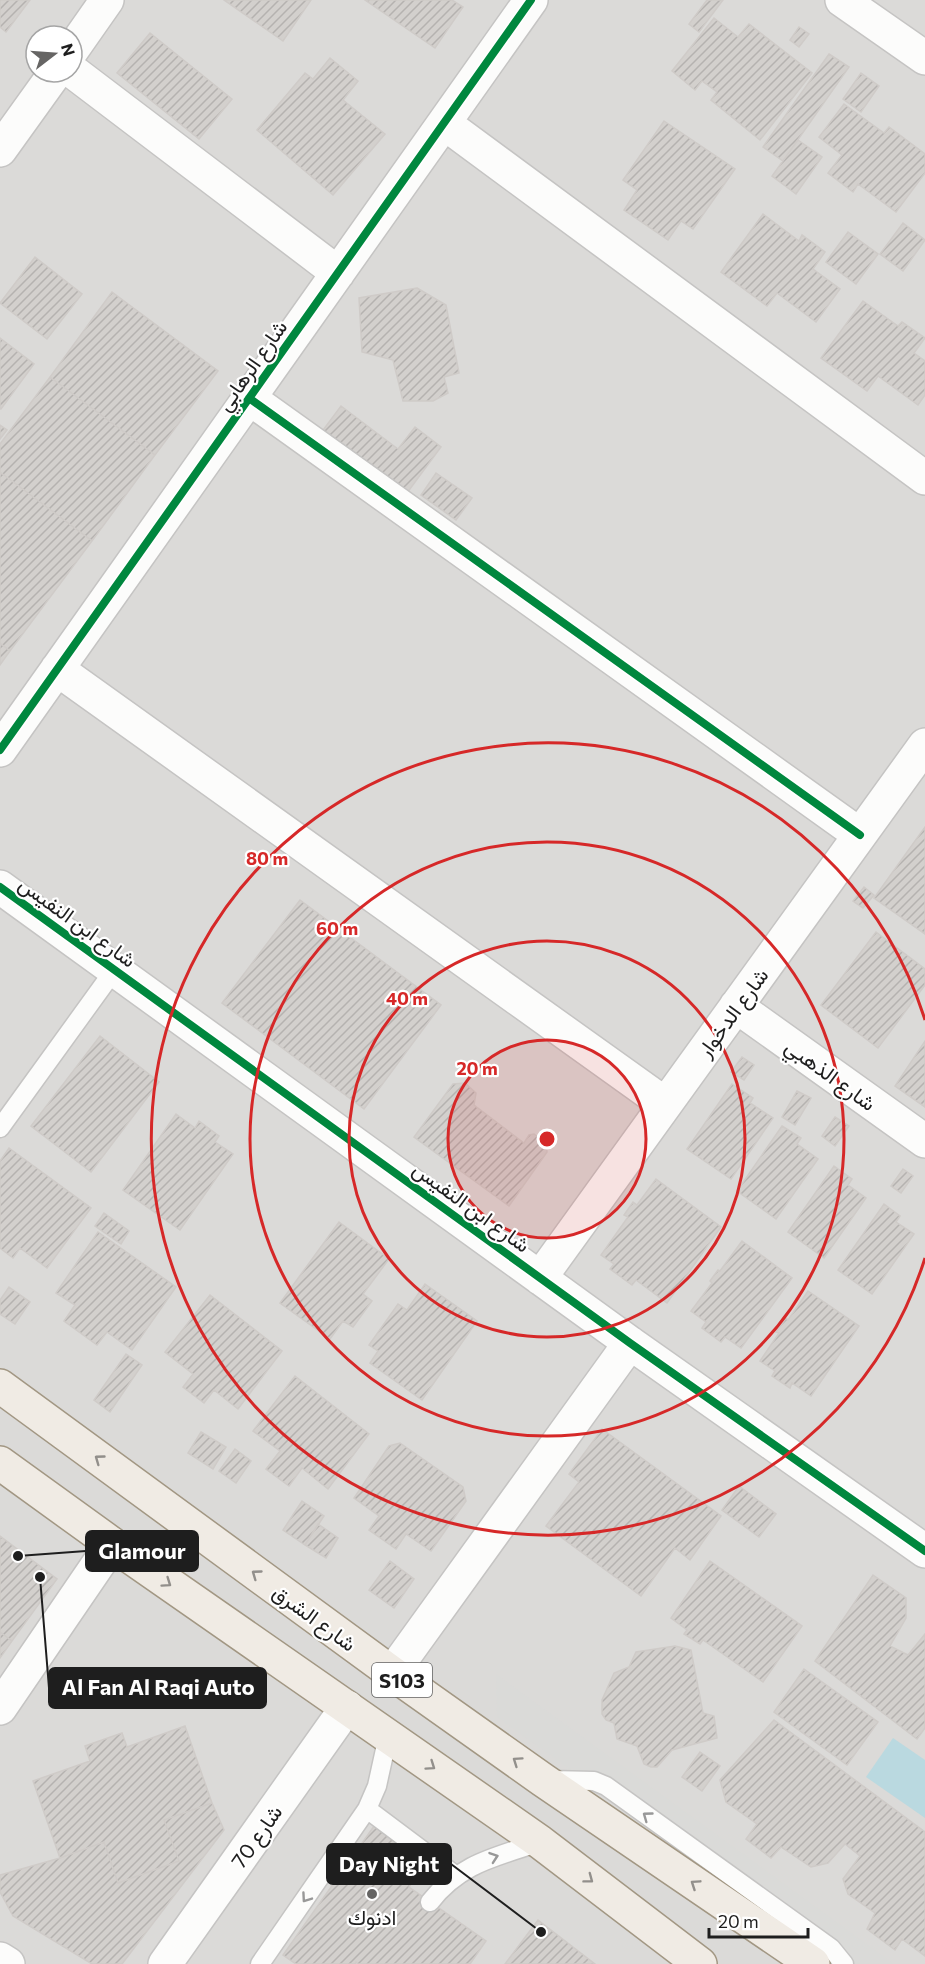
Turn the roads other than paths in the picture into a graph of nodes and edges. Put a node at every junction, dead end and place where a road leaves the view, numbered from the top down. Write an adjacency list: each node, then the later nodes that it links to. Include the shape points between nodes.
1 (107, 0): 4 (street)
2 (531, 0): 8 (street, شارع الرهابي)
3 (842, 0): 5 (street)
4 (84, 33)
5 (925, 58)
6 (84, 80): 10 (street)
7 (47, 84): 9 (street)
8 (444, 123): 10 (street, شارع الرهابي); 12 (street)
9 (0, 149)
10 (338, 273): 11 (street, شارع الرهابي)
11 (249, 398): 13 (street, شارع الرهابي); 16 (street)
12 (925, 478)
13 (57, 669): 15 (street, شارع الرهابي); 20 (street)
14 (925, 745): 16 (street, شارع الدخوار)
15 (0, 750)
16 (860, 835): 19 (street, شارع الدخوار)
17 (0, 887): 18 (street, شارع ابن النفيس)
18 (115, 969): 21 (lane); 23 (street, شارع ابن النفيس)
19 (736, 1006): 20 (street, شارع الدخوار); 22 (street, شارع الذهبي)
20 (665, 1104): 23 (street, شارع الدخوار)
21 (0, 1128)
22 (925, 1141)
23 (540, 1278): 24 (street, شارع ابن النفيس)
24 (630, 1343): 28 (street, شارع ابن النفيس); 29 (street)
25 (0, 1386): 29 (main road, شارع الشرق / S103, one-way to 25)
26 (0, 1463): 27 (main road, S103)
27 (112, 1544): 30 (main road, S103, one-way to 30); 31 (street)
28 (925, 1551)
29 (392, 1673): 33 (main road, شارع الشرق / S103, one-way to 29)
30 (347, 1707): 32 (main road, S103); 40 (street, شارع 70)
31 (0, 1708)
32 (388, 1736): 34 (lane, via 377,1786); 35 (main road, S103, one-way to 35)
33 (543, 1780): 43 (main road, شارع الشرق / S103, one-way to 33); 44 (lane, one-way to 33, via 831,1948 606,1786 594,1781)
34 (367, 1809): 36 (lane); 41 (lane, one-way to 41)
35 (540, 1842): 36 (lane, one-way to 35, via 475,1864); 42 (main road, S103, one-way to 42)
36 (455, 1875): 37 (lane)
37 (430, 1902)
38 (0, 1959): 39 (street)
39 (8, 1964)
40 (165, 1964)
41 (260, 1964)
42 (700, 1964)
43 (813, 1964)
44 (844, 1964)

